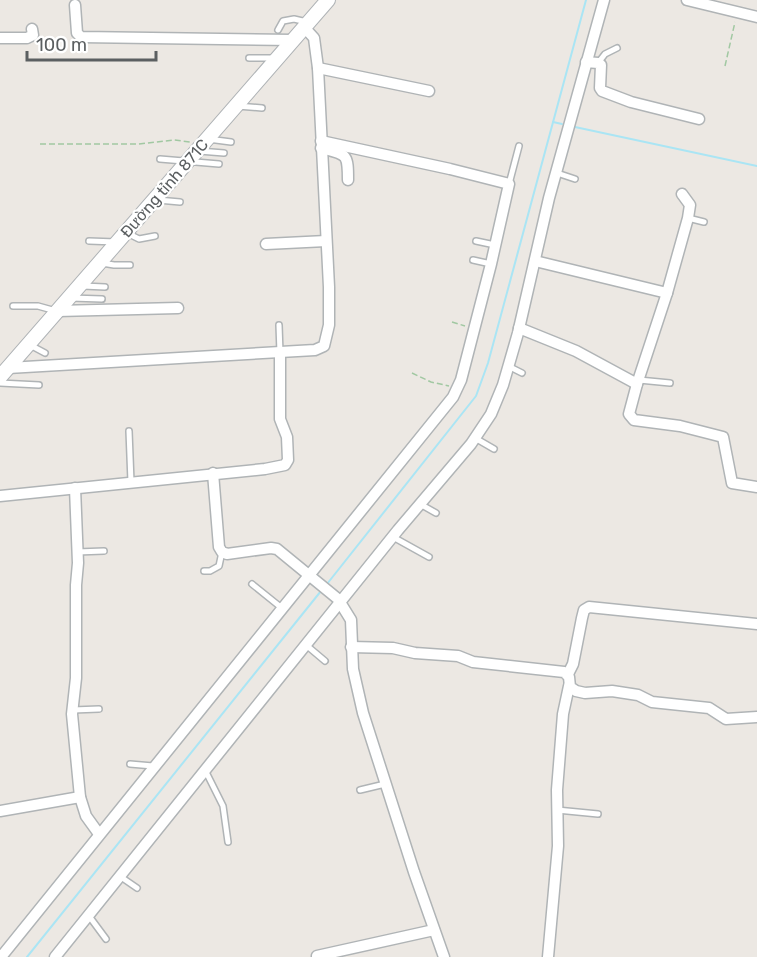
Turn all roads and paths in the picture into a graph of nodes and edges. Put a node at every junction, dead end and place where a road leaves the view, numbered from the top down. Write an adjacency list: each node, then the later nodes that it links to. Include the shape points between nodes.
1 (604, 0): 15 (street)
2 (687, 0): 5 (street)
3 (322, 2): 7 (main road, Đường tỉnh 871C)
4 (75, 5): 11 (street, via 77,33 81,37)
5 (737, 12): 6 (street); 17 (path)
6 (757, 17)
7 (306, 25): 9 (lane, via 287,20); 11 (main road, Đường tỉnh 871C); 18 (street, via 314,38)
8 (32, 29): 10 (street, via 33,35 27,38)
9 (278, 30)
10 (0, 38)
11 (293, 40): 14 (main road, Đường tỉnh 871C)
12 (617, 48): 16 (lane)
13 (249, 58): 14 (lane)
14 (278, 58): 20 (main road, Đường tỉnh 871C)
15 (586, 62): 16 (street); 32 (street)
16 (598, 63): 22 (street, via 602,91)
17 (725, 66)
18 (318, 68): 19 (street); 26 (street)
19 (429, 91)
20 (236, 106): 21 (lane); 25 (main road, Đường tỉnh 871C)
21 (262, 108)
22 (699, 119)
23 (231, 142): 25 (lane)
24 (40, 144): 25 (path, via 174,140)
25 (202, 144): 28 (lane); 30 (main road, Đường tỉnh 871C)
26 (321, 145): 34 (street, via 345,156); 35 (street); 44 (street)
27 (519, 146): 35 (lane)
28 (224, 153)
29 (160, 159): 30 (lane)
30 (187, 162): 31 (lane); 37 (main road, Đường tỉnh 871C)
31 (219, 164)
32 (556, 172): 33 (lane); 49 (street)
33 (575, 178)
34 (348, 180)
35 (509, 184): 47 (street)
36 (682, 194): 39 (street, via 690,205)
37 (154, 200): 38 (lane); 42 (main road, Đường tỉnh 871C)
38 (180, 202)
39 (688, 219): 40 (lane); 55 (street)
40 (704, 222)
41 (155, 236): 42 (lane)
42 (122, 237): 43 (lane); 50 (main road, Đường tỉnh 871C)
43 (89, 241)
44 (326, 241): 46 (street); 67 (street, via 330,320 324,346)
45 (476, 241): 47 (lane)
46 (266, 244)
47 (495, 245): 51 (street)
48 (473, 260): 51 (lane)
49 (535, 261): 55 (street); 64 (street)
50 (100, 262): 52 (lane); 53 (main road, Đường tỉnh 871C)
51 (491, 264): 63 (street)
52 (130, 265)
53 (79, 286): 54 (lane); 56 (main road, Đường tỉnh 871C)
54 (105, 287)
55 (667, 293): 72 (street)
56 (69, 298): 57 (lane); 60 (main road, Đường tỉnh 871C)
57 (102, 299)
58 (13, 306): 60 (lane)
59 (178, 308): 60 (street)
60 (57, 311): 65 (main road, Đường tỉnh 871C)
61 (452, 322): 63 (path)
62 (279, 325): 67 (lane)
63 (475, 328): 76 (street)
64 (519, 328): 68 (street); 72 (street)
65 (28, 345): 66 (lane); 69 (main road, Đường tỉnh 871C)
66 (45, 353)
67 (280, 353): 69 (street); 80 (street, via 280,419 288,437 287,463)
68 (508, 366): 71 (lane); 78 (street, via 491,414)
69 (4, 373)
70 (412, 373): 76 (path)
71 (522, 373)
72 (638, 382): 74 (lane); 82 (street, via 629,410 631,418 723,437 732,483)
73 (0, 383): 75 (lane)
74 (670, 383)
75 (39, 385)
76 (458, 389): 93 (street)
77 (129, 431): 81 (lane)
78 (475, 438): 79 (lane); 85 (street)
79 (494, 449)
80 (213, 473): 81 (street); 90 (street)
81 (131, 482): 83 (street)
82 (757, 487)
83 (75, 488): 84 (street); 89 (street)
84 (0, 495)
85 (420, 504): 86 (lane); 87 (street)
86 (436, 513)
87 (393, 537): 91 (lane); 95 (street)
88 (104, 551): 89 (lane)
89 (77, 552): 104 (street)
90 (222, 552): 92 (lane, via 219,566); 93 (street, via 274,548)
91 (429, 557)
92 (204, 571)
93 (311, 575): 95 (street); 96 (street)
94 (252, 584): 96 (lane)
95 (340, 600): 98 (street); 99 (street, via 351,620)
96 (283, 609): 107 (street)
97 (757, 624): 101 (street, via 589,607 584,610)
98 (306, 645): 100 (lane); 108 (street)
99 (351, 647): 101 (street, via 458,656 473,662); 109 (street, via 357,689)
100 (325, 661)
101 (568, 674): 102 (street)
102 (569, 686): 105 (street, via 578,692 612,691 638,695 652,702 709,708 726,719); 112 (street, via 563,714)
103 (99, 709): 104 (lane)
104 (72, 710): 111 (street)
105 (757, 717)
106 (130, 764): 107 (lane)
107 (155, 766): 115 (street)
108 (205, 770): 116 (lane, via 223,806); 117 (street)
109 (387, 783): 110 (lane); 120 (street)
110 (360, 790)
111 (80, 797): 113 (street); 115 (street, via 86,816)
112 (557, 810): 114 (lane); 126 (street, via 558,846)
113 (0, 811)
114 (598, 814)
115 (99, 834): 124 (street)
116 (228, 842)
117 (121, 877): 118 (lane); 119 (street)
118 (137, 888)
119 (89, 916): 121 (lane); 122 (street)
120 (434, 930): 123 (street); 125 (street)
121 (106, 939)
122 (58, 953)
123 (318, 956)
124 (1, 957)
125 (444, 957)
126 (548, 957)

